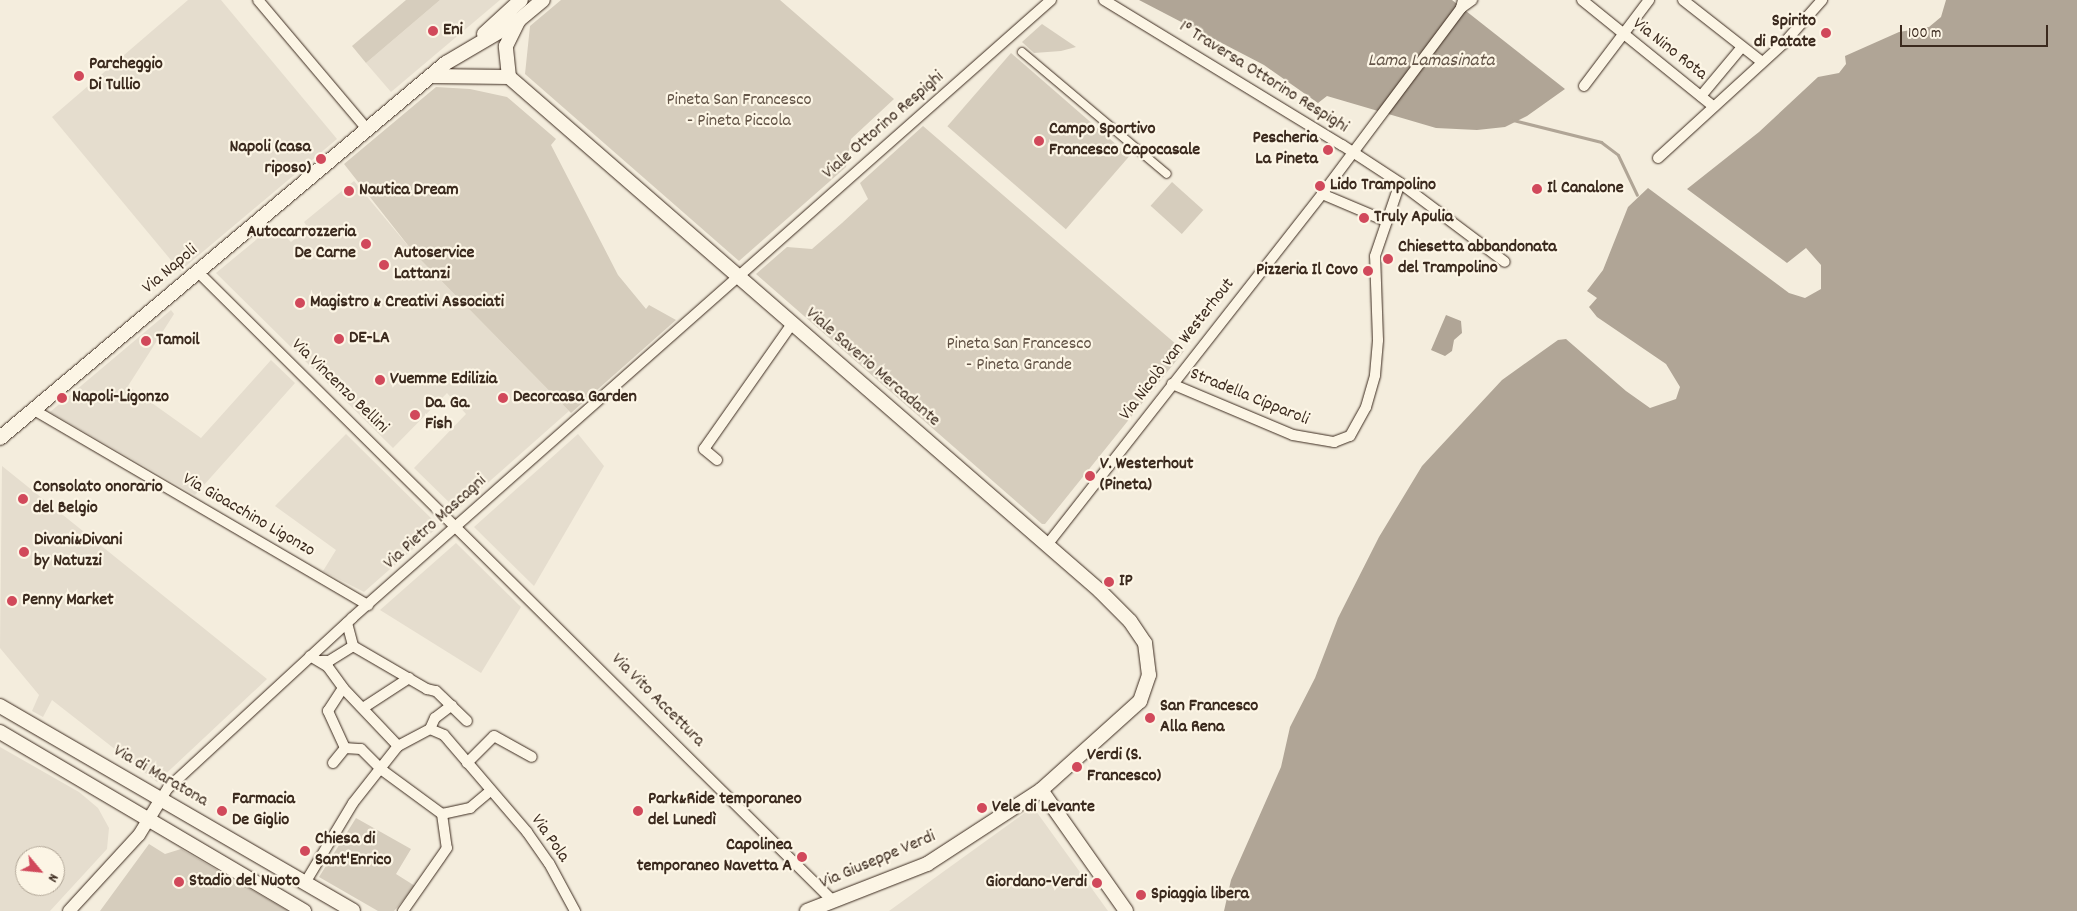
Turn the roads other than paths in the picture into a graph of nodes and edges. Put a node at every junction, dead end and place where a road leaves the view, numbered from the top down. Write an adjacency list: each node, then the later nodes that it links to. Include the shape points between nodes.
1 (258, 0): 23 (street)
2 (521, 0): 14 (main road, Via Napoli)
3 (543, 0): 12 (main road, Via Napoli)
4 (1051, 0): 32 (street, Viale Ottorino Respighi)
5 (1104, 0): 24 (street, 1° Traversa Ottorino Respighi)
6 (1472, 0): 11 (street, Via Nicolò van Westerhout)
7 (1582, 0): 13 (street, Via Nino Rota)
8 (1649, 0): 13 (street)
9 (1683, 0): 15 (street)
10 (1817, 2): 17 (street)
11 (1462, 4): 24 (street, Via Nicolò van Westerhout)
12 (519, 20): 14 (main road, Via Napoli); 19 (main road, via 506,46)
13 (1623, 35): 20 (street); 21 (street, Via Nino Rota)
14 (477, 42): 18 (main road, Via Napoli)
15 (1742, 47): 17 (street); 21 (street)
16 (1022, 52): 26 (street)
17 (1762, 62): 22 (street)
18 (430, 76): 19 (main road); 23 (main road, Via Napoli)
19 (509, 77): 32 (main road, Viale Saverio Mercadante)
20 (1584, 86)
21 (1701, 96): 22 (street, Via Nino Rota)
22 (1713, 106): 25 (street)
23 (366, 129): 31 (main road, Via Napoli)
24 (1354, 150): 27 (street); 28 (street, Via Nicolò van Westerhout)
25 (1658, 158)
26 (1167, 174)
27 (1400, 183): 29 (street, Stradella Cipparoli); 30 (street)
28 (1322, 194): 29 (street); 34 (street, Via Nicolò van Westerhout)
29 (1386, 221): 34 (street, Stradella Cipparoli, via 1374,256 1378,340 1375,374 1366,406 1350,436 1334,442 1293,435)
30 (1506, 262)
31 (198, 272): 35 (main road, Via Napoli); 38 (street, Via Vincenzo Bellini)
32 (738, 276): 33 (main road, Viale Saverio Mercadante); 38 (street, Via Pietro Mascagni)
33 (792, 324): 37 (street, via 704,448); 39 (main road, Viale Saverio Mercadante)
34 (1172, 384): 39 (street, Via Nicolò van Westerhout)
35 (34, 410): 36 (main road, Via Napoli); 40 (street, Via Gioacchino Ligonzo)
36 (0, 438)
37 (717, 460)
38 (457, 526): 40 (street, Via Pietro Mascagni); 66 (street, Via Vito Accettura)
39 (1047, 545): 50 (main road, Viale Saverio Mercadante, via 1109,600 1141,635 1149,658 1149,675 1140,700)
40 (368, 605): 41 (street, Via Pietro Mascagni)
41 (347, 622): 42 (street); 43 (street, Via Pietro Mascagni)
42 (353, 646): 44 (street); 45 (street)
43 (310, 656): 44 (street); 62 (street, Via Pietro Mascagni, via 168,788)
44 (321, 661): 46 (street)
45 (409, 678): 47 (street, via 436,690); 49 (street)
46 (343, 688): 49 (street); 55 (street, via 328,711)
47 (452, 705): 51 (street); 52 (street, via 435,718)
48 (0, 706): 62 (main road, Via di Maratona)
49 (363, 708): 54 (street)
50 (1128, 715): 60 (main road, Via Giuseppe Verdi)
51 (468, 721)
52 (430, 729): 54 (street); 58 (street, Via Pola, via 444,735)
53 (0, 732): 64 (main road)
54 (398, 746): 59 (street)
55 (345, 748): 57 (street); 59 (street, via 361,749)
56 (532, 757): 58 (street, via 494,736)
57 (333, 763)
58 (467, 763): 61 (street, Via Pola)
59 (382, 770): 63 (street); 65 (street, via 353,803)
60 (1041, 790): 66 (main road, Via Giuseppe Verdi, via 927,864); 73 (main road)
61 (490, 791): 63 (street, via 470,808); 71 (street, Via Pola, via 527,832 549,863)
62 (161, 799): 64 (street); 65 (main road, Via di Maratona)
63 (442, 814): 70 (street, via 447,848)
64 (149, 819): 67 (street); 68 (main road)
65 (305, 883): 69 (main road, Via di Maratona)
66 (833, 901): 72 (main road, Via Giuseppe Verdi)
67 (69, 911)
68 (304, 911)
69 (353, 911)
70 (403, 911)
71 (575, 911)
72 (807, 911)
73 (1126, 911)

